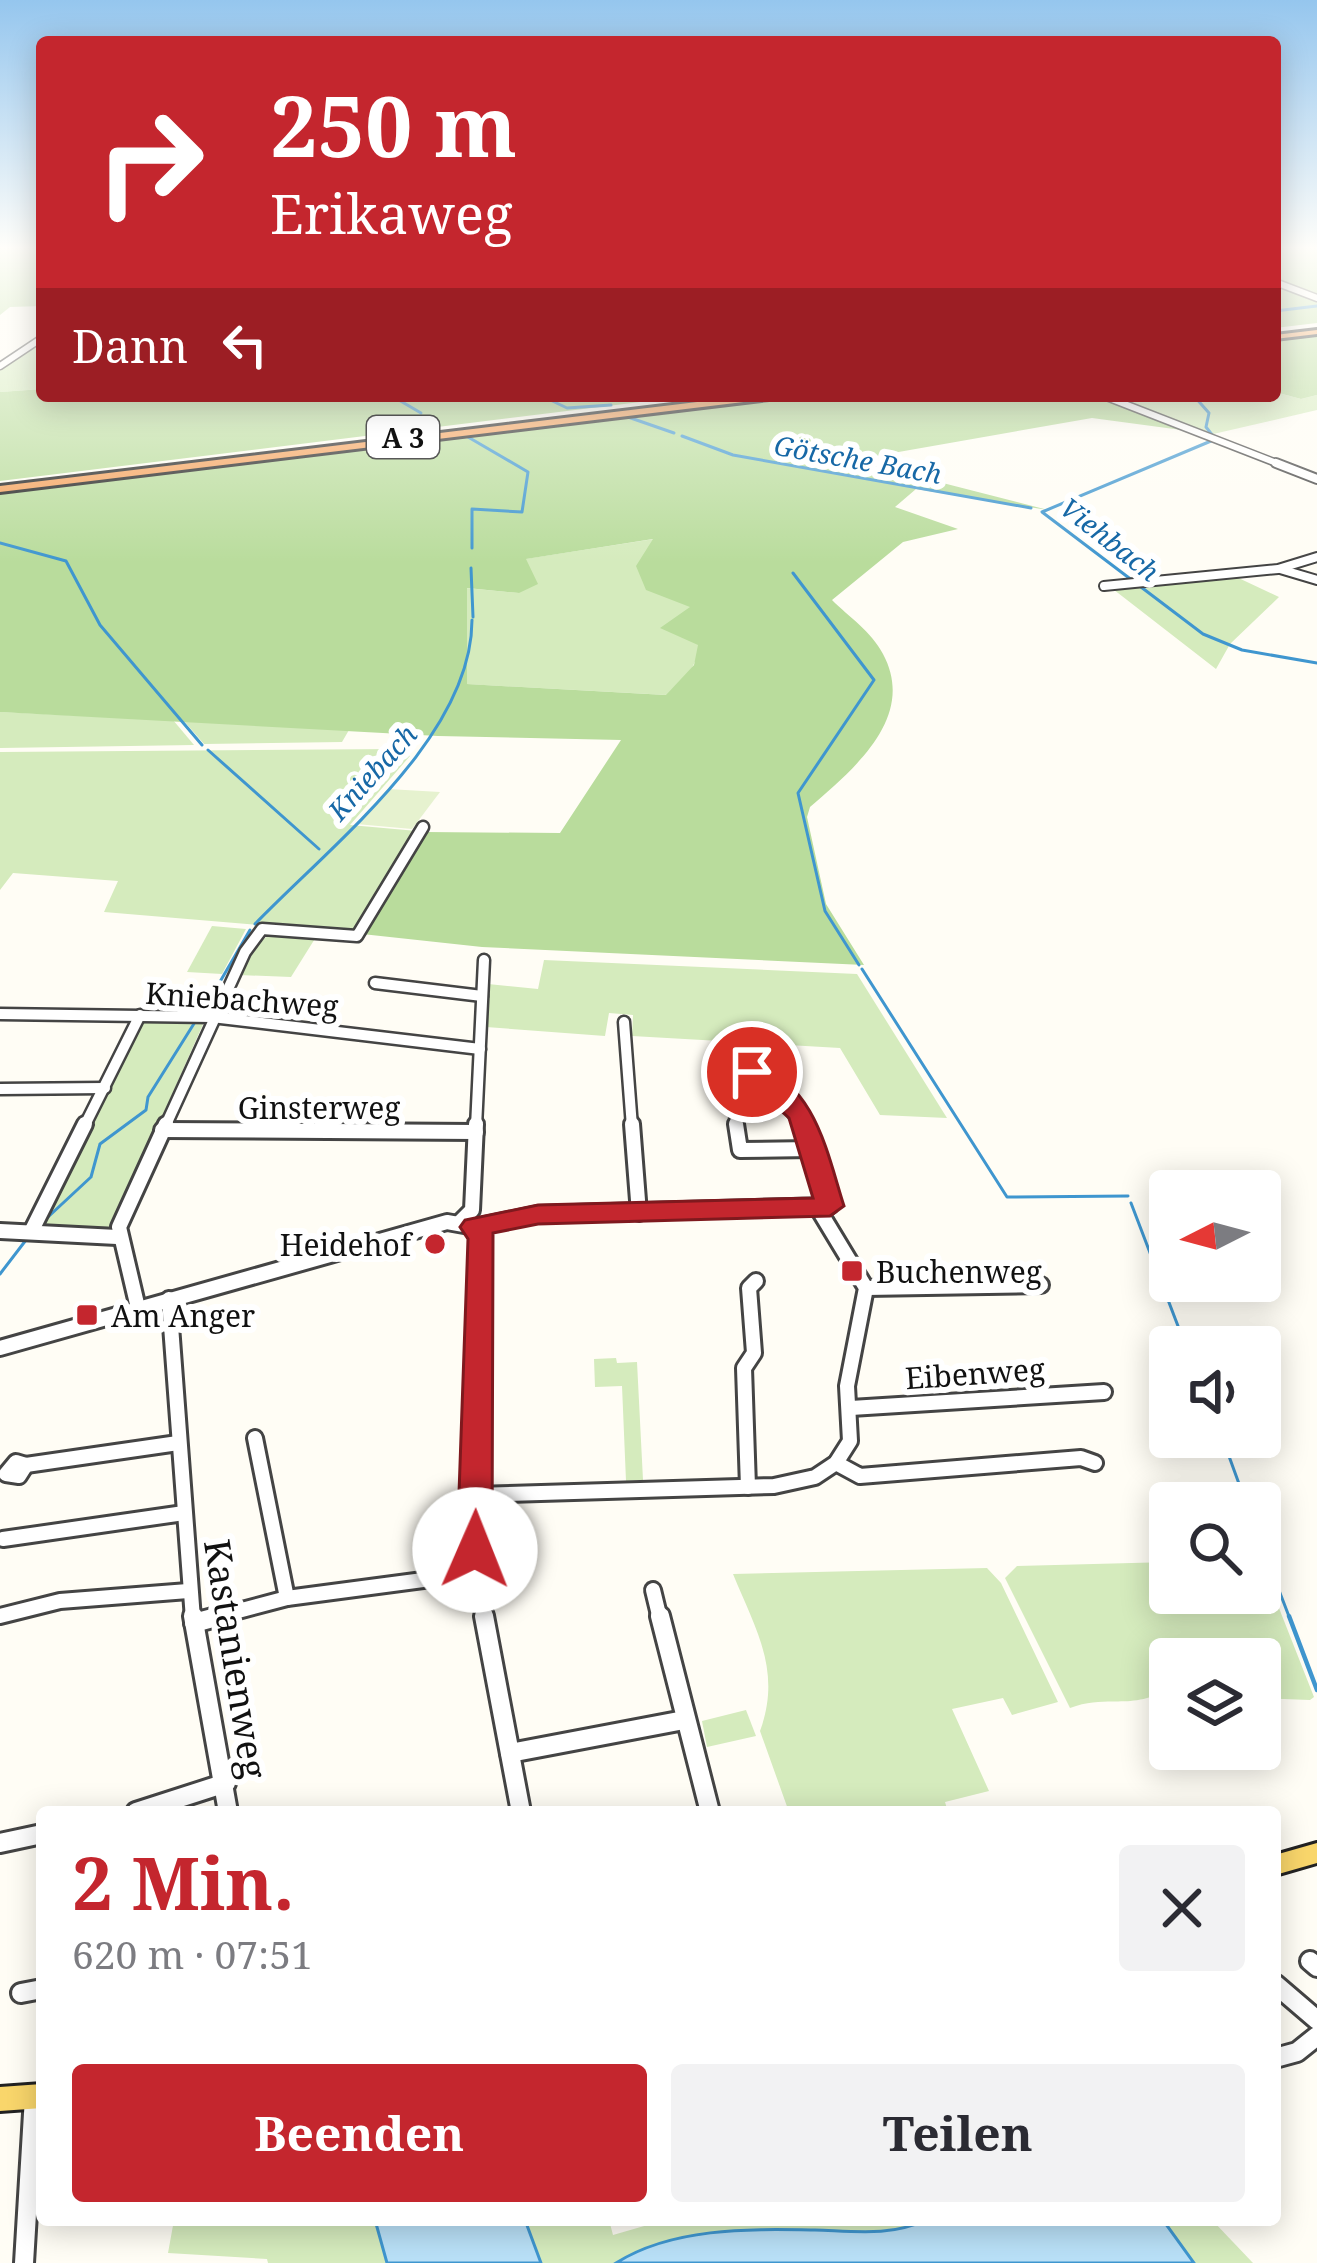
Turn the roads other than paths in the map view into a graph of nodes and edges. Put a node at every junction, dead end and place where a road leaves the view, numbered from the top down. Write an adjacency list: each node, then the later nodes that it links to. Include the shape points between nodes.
1 (676, 402): 5 (highway, A 3)
2 (718, 402): 5 (highway, A 3)
3 (1119, 402): 4 (street)
4 (1317, 479)
5 (0, 486)
6 (1317, 556): 7 (street)
7 (1278, 569): 8 (street); 9 (street)
8 (1317, 580)
9 (1104, 586)
10 (423, 827): 16 (street, via 357,936 262,929)
11 (484, 960): 13 (street)
12 (375, 983): 13 (street)
13 (482, 996): 18 (street)
14 (0, 1014): 15 (street, Kniebachweg)
15 (140, 1015): 16 (street, Kniebachweg); 19 (street)
16 (212, 1017): 18 (street, Kniebachweg); 23 (street)
17 (624, 1022): 27 (street)
18 (480, 1049): 24 (street)
19 (104, 1088): 20 (street); 30 (street)
20 (0, 1089)
21 (774, 1090): 22 (street); 22 (street, via 752,1072 728,1070); 25 (street, via 802,1118)
22 (732, 1092): 25 (street, via 740,1150)
23 (162, 1130): 24 (street, Ginsterweg); 31 (street)
24 (476, 1132): 28 (street)
25 (812, 1149): 26 (street)
26 (824, 1207): 27 (street); 34 (street)
27 (639, 1213): 28 (street)
28 (468, 1225): 35 (street, via 429,1226); 46 (street, via 482,1239)
29 (0, 1231): 30 (street)
30 (31, 1232): 31 (street)
31 (117, 1237): 36 (street)
32 (756, 1281): 45 (street, via 749,1288 754,1353 744,1368)
33 (1041, 1285): 34 (street)
34 (866, 1288): 39 (street)
35 (169, 1299): 36 (street); 41 (street, Kastanienweg)
36 (138, 1308): 37 (street)
37 (0, 1348)
38 (1104, 1392): 39 (street, Eibenweg)
39 (850, 1408): 42 (street, via 850,1441)
40 (255, 1438): 52 (street)
41 (178, 1443): 44 (street); 47 (street, Kastanienweg)
42 (836, 1463): 43 (street, via 860,1476); 45 (street, via 802,1482)
43 (1096, 1463)
44 (26, 1466)
45 (748, 1487): 46 (street)
46 (476, 1495): 49 (street)
47 (184, 1513): 48 (street); 51 (street, Kastanienweg)
48 (3, 1538)
49 (476, 1573): 52 (street); 56 (street)
50 (653, 1590): 55 (street)
51 (188, 1591): 53 (street, via 60,1601); 54 (street, Kastanienweg)
52 (287, 1598): 54 (street)
53 (0, 1616)
54 (194, 1623): 57 (street, Kastanienweg)
55 (684, 1720): 56 (street); 61 (street)
56 (510, 1753): 60 (street)
57 (226, 1783): 58 (street); 59 (street, Kastanienweg)
58 (155, 1806)
59 (228, 1806)
60 (520, 1806)
61 (708, 1806)
62 (36, 1835): 63 (street)
63 (0, 1843)
64 (1317, 1853): 65 (main road)
65 (1281, 1863)
66 (1281, 1989): 69 (street)
67 (36, 1990): 68 (street)
68 (21, 1993)
69 (1317, 2020)
70 (1317, 2036): 71 (street)
71 (1281, 2056)
72 (36, 2096): 73 (main road)
73 (0, 2099)
74 (36, 2120): 75 (street)
75 (24, 2263)

